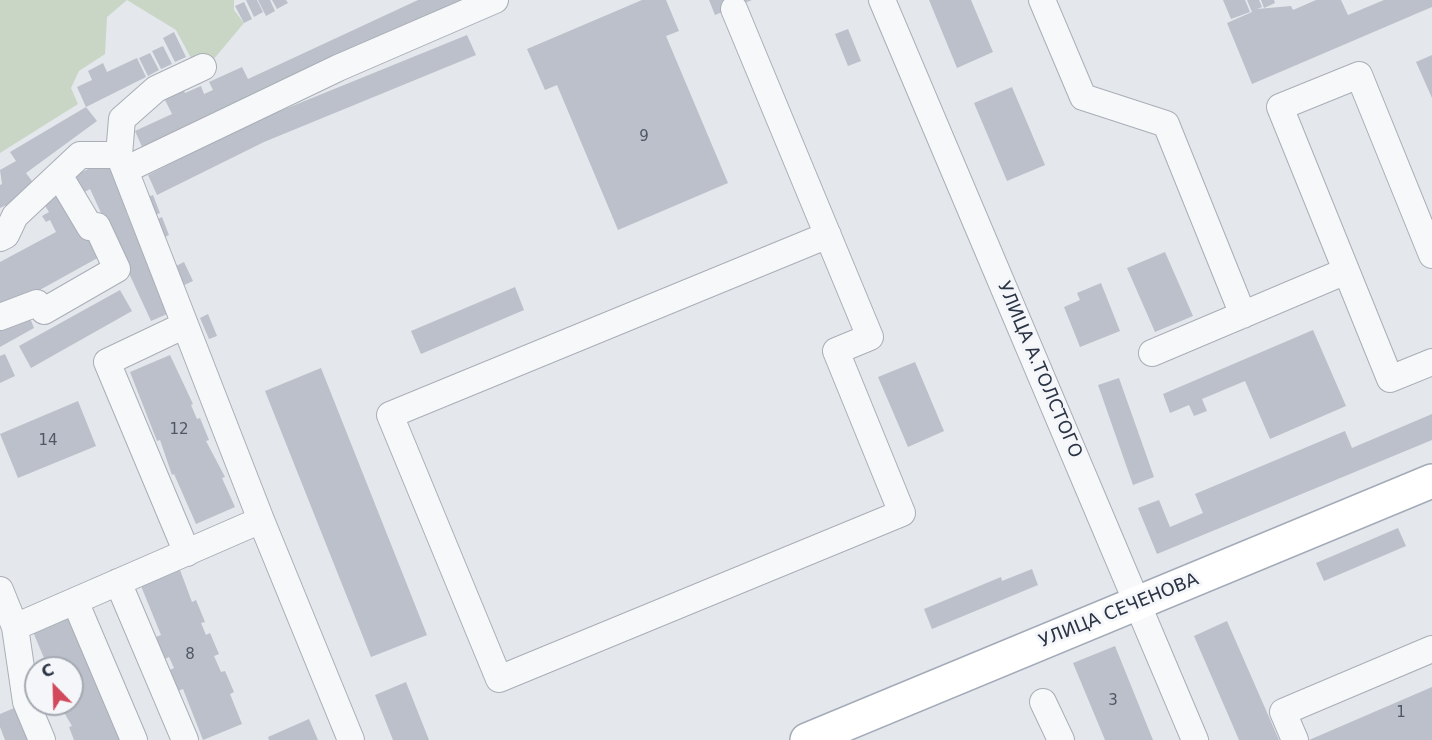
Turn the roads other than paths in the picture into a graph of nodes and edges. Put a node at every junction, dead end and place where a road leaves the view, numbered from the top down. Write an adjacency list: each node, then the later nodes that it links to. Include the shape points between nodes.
1 (495, 0): 6 (street)
2 (882, 0): 23 (street, УЛИЦА А.ТОЛСТОГО)
3 (1042, 0): 12 (street, via 1083,97 1166,124)
4 (734, 9): 8 (street)
5 (202, 67): 6 (street, via 156,89 122,120)
6 (122, 162): 7 (street, via 80,155); 14 (street)
7 (59, 175): 9 (street, via 15,216 6,235); 13 (street, via 90,227 97,226 117,269 44,311 37,303)
8 (828, 235): 8 (street, via 870,337 836,351 902,513 499,680 390,415)
9 (0, 238)
10 (1432, 255): 11 (street, via 1359,75 1280,107)
11 (1346, 271): 12 (street); 16 (street, via 1390,379)
12 (1243, 315): 15 (street)
13 (0, 318)
14 (185, 325): 18 (street); 19 (street, via 107,362)
15 (1152, 353)
16 (1432, 362)
17 (1432, 481): 23 (main road, УЛИЦА СЕЧЕНОВА)
18 (261, 520): 19 (street); 30 (street)
19 (187, 553): 20 (street)
20 (118, 582): 22 (street); 29 (street)
21 (0, 590): 24 (street)
22 (75, 601): 24 (street); 28 (street)
23 (1138, 603): 31 (main road, УЛИЦА СЕЧЕНОВА); 33 (street, УЛИЦА А.ТОЛСТОГО)
24 (15, 627): 27 (street, via 26,702)
25 (1432, 649): 34 (street, via 1283,712)
26 (1043, 702): 32 (street)
27 (42, 740)
28 (134, 740)
29 (185, 740)
30 (351, 740)
31 (807, 740)
32 (1061, 740)
33 (1195, 740)
34 (1295, 740)

